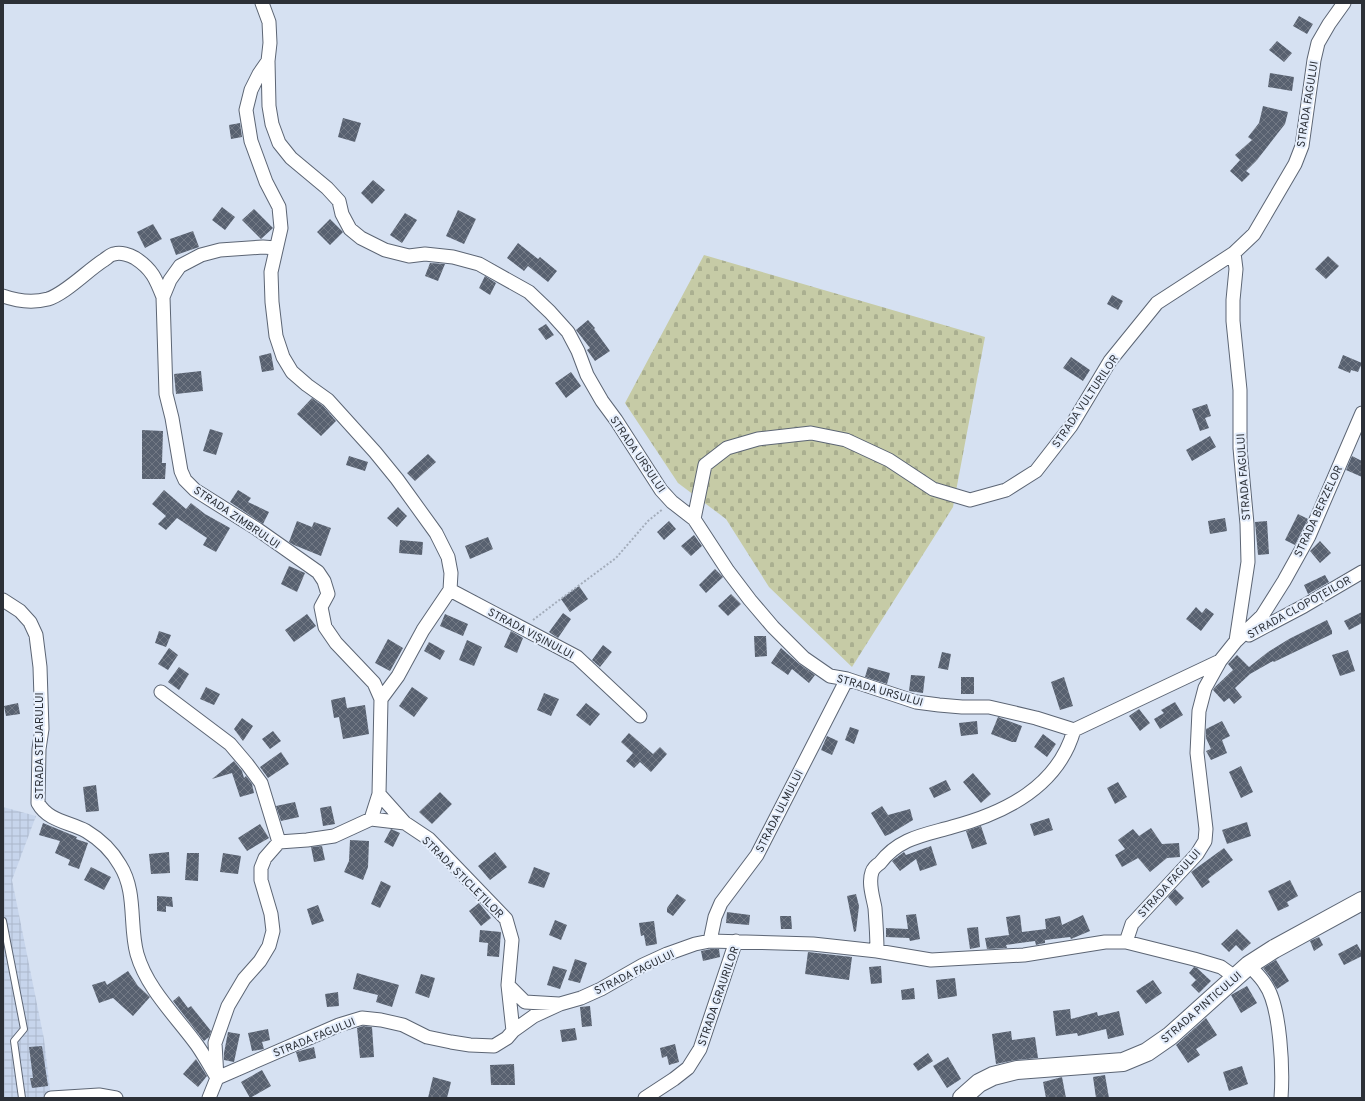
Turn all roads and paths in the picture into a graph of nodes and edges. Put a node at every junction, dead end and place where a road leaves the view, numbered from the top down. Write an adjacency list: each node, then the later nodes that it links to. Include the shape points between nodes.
1 (262, 3): 3 (street, STRADA URSULUI, via 269,22)
2 (1344, 3): 5 (street, STRADA FAGULUI, via 1318,43 1302,146 1295,164 1254,234)
3 (268, 61): 4 (street, via 250,90 246,110 251,141 279,208 281,228); 9 (street, STRADA URSULUI, via 269,106 279,143 291,158 328,188 338,201 350,229 361,238 385,250 409,256 425,254 453,257 479,264 529,292 568,332 602,401 661,490)
4 (276, 248): 7 (street, STRADA ZIMBRULUI, via 241,248 201,255 180,266 170,280); 12 (street, via 271,272 272,302 276,336 282,357 292,372 328,400 375,452 436,533 448,557 451,573)
5 (1234, 252): 10 (street, STRADA VULTURILOR, via 1157,303 1110,360 1071,426 1036,471 1006,490 970,500 963,498 933,489 889,460 846,440 811,433 758,439 726,448 705,465); 15 (street, STRADA FAGULUI, via 1236,270 1233,321 1240,390 1240,448 1248,562)
6 (3, 296): 7 (street, STRADA ZIMBRULUI, via 14,300 50,299 114,254 130,255 141,262 155,276)
7 (163, 297): 19 (street, STRADA ZIMBRULUI, via 166,394 185,480 195,490 318,572 328,594 321,607 325,627 336,643 374,683)
8 (1362, 413): 15 (street, STRADA BERZELOR, via 1302,549 1262,616)
9 (672, 502): 10 (street, STRADA URSULUI); 14 (path, via 648,521 616,558)
10 (694, 519): 17 (street, STRADA URSULUI, via 728,571 773,628 804,658 830,676)
11 (1362, 572): 15 (street, STRADA CLOPOȚEILOR)
12 (450, 590): 14 (street, STRADA VIȘINULUI); 19 (street)
13 (3, 600): 37 (street, STRADA STEJARULUI, via 20,611 30,622 36,636 42,729 38,802 42,810 49,815 85,830 102,841 121,865 129,886 137,954 148,980 197,1046)
14 (523, 629): 20 (street, STRADA VIȘINULUI, via 577,657)
15 (1236, 641): 16 (street, STRADA FAGULUI)
16 (1220, 661): 21 (street); 30 (street, STRADA FAGULUI, via 1205,688 1198,723 1197,753 1206,829 1205,841 1197,854 1132,924)
17 (847, 679): 21 (street, STRADA URSULUI, via 916,702 989,707); 28 (street, STRADA ULMULUI, via 757,855 721,903)
18 (162, 692): 25 (street, via 230,744 247,764 261,783)
19 (382, 699): 22 (street)
20 (640, 716)
21 (1074, 730): 31 (street, via 1064,755 1046,780 1026,797 990,815 903,843 887,853 872,872)
22 (378, 794): 23 (street); 24 (street, STRADA STICLEȚILOR)
23 (371, 819): 24 (street, STRADA STICLEȚILOR); 25 (street, via 334,836)
24 (405, 823): 34 (street, STRADA STICLEȚILOR, via 429,839 506,919 512,940)
25 (279, 842): 37 (street, via 265,858 261,868 261,880 273,931 269,946 260,961 244,979 228,1006 215,1043)
26 (1362, 901): 32 (main road, STRADA PINTICULUI)
27 (3, 921): 38 (lane, via 24,1028 14,1041)
28 (710, 941): 29 (street, STRADA FAGULUI); 35 (street, STRADA FAGULUI, via 667,954 601,989)
29 (736, 941): 31 (street, STRADA FAGULUI, via 813,944); 42 (street, STRADA GRAURILOR, via 700,1049 688,1068)
30 (1126, 942): 31 (street, STRADA FAGULUI, via 1104,942 1024,955 931,960); 33 (street, STRADA FAGULUI, via 1221,967)
31 (877, 951)
32 (1249, 965): 33 (main road, STRADA PINTICULUI); 44 (street, via 1266,984 1275,1004 1283,1078)
33 (1235, 977): 43 (main road, STRADA PINTICULUI, via 1170,1036 1147,1052 1123,1062 1017,1070 978,1083)
34 (508, 985): 35 (street, via 526,1002); 36 (street, STRADA STICLEȚILOR)
35 (560, 1004): 36 (street, STRADA FAGULUI, via 534,1016)
36 (513, 1031): 37 (street, STRADA FAGULUI, via 494,1046 470,1045 427,1037 403,1025 362,1018 339,1024)
37 (217, 1078): 41 (street)
38 (22, 1098)
39 (50, 1098): 40 (street, via 99,1095)
40 (116, 1098)
41 (209, 1098)
42 (645, 1098)
43 (962, 1098)
44 (1280, 1098)

